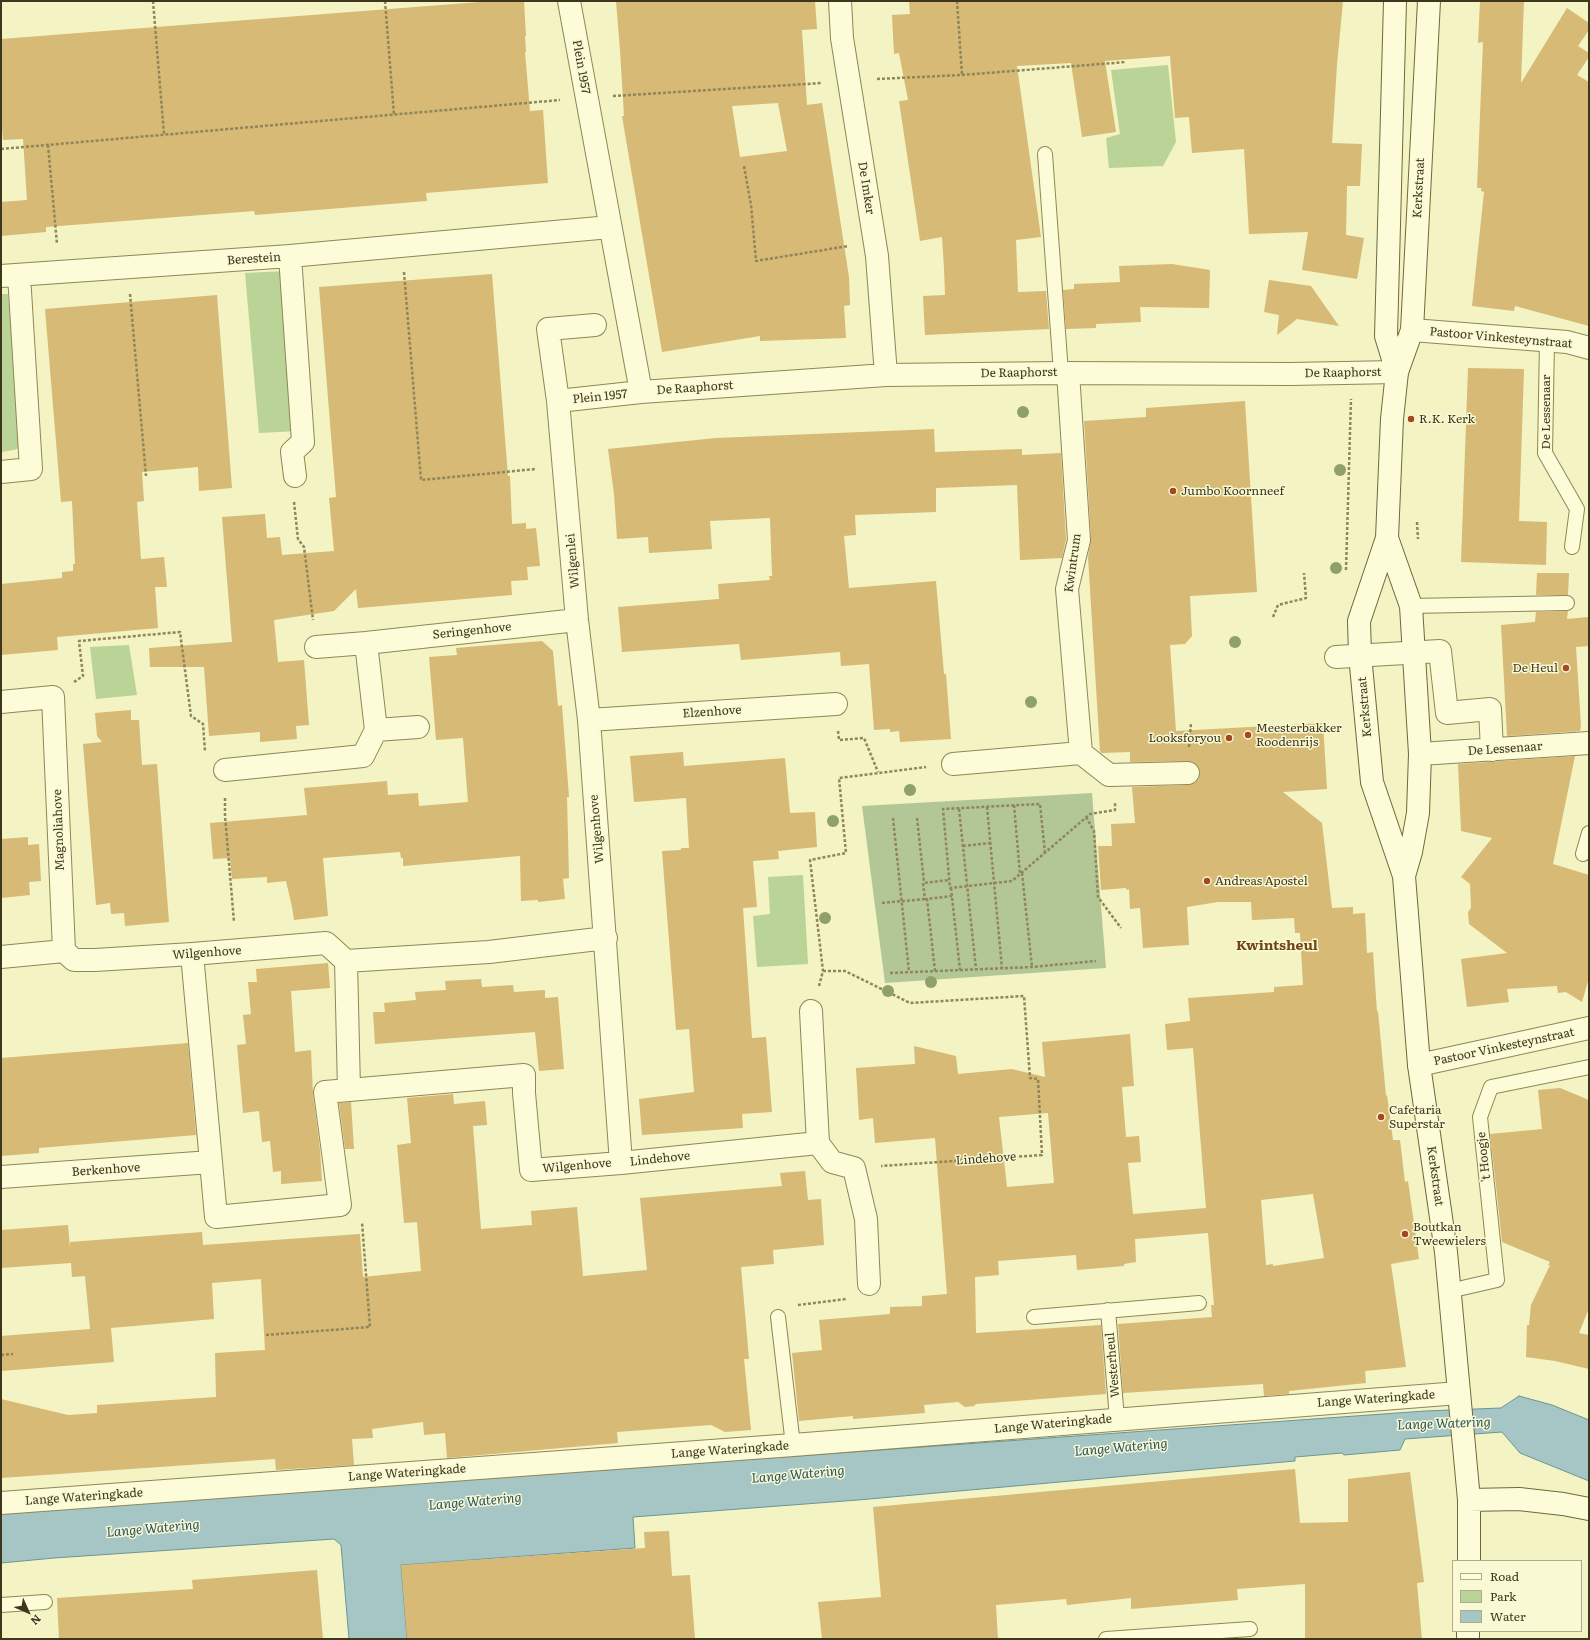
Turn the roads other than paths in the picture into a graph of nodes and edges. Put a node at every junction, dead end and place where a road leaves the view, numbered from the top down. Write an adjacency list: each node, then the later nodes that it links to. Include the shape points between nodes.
1 (569, 1): 6 (street, Plein 1957)
2 (840, 1): 15 (street, De Imker, via 842,38 874,242)
3 (1395, 1): 13 (street, Kerkstraat, via 1386,336)
4 (1429, 1): 10 (street, Kerkstraat)
5 (1045, 154): 14 (lane)
6 (610, 227): 7 (street); 16 (street, Plein 1957)
7 (290, 256): 8 (street, Berestein); 19 (street, Berestein, via 303,442 292,452)
8 (10, 276): 18 (street, Berestein, via 31,469)
9 (595, 325): 17 (street, Plein 1957, via 548,329)
10 (1412, 330): 11 (street, Pastoor Vinkesteynstraat); 13 (street, Kerkstraat)
11 (1557, 342): 12 (street, Pastoor Vinkesteynstraat); 21 (lane, De Lessenaar, via 1545,453 1577,509)
12 (1589, 348)
13 (1397, 372): 14 (street, De Raaphorst); 20 (street, Kerkstraat, via 1392,419)
14 (1065, 373): 15 (street, De Raaphorst); 37 (street, Kwintrum, via 1079,540 1067,588)
15 (886, 375): 16 (street, De Raaphorst)
16 (641, 392): 17 (street, Plein 1957)
17 (558, 401): 24 (street, Wilgenlei)
18 (1, 472)
19 (295, 476)
20 (1387, 538): 23 (street, Kerkstraat); 28 (street, Kerkstraat, via 1359,621)
21 (1572, 547)
22 (1567, 603): 23 (lane)
23 (1411, 606): 27 (street, Kerkstraat)
24 (577, 620): 25 (street, Seringenhove); 32 (street, Wilgenlei)
25 (366, 643): 26 (street, Seringenhove); 34 (street)
26 (316, 647)
27 (1414, 652): 28 (street); 36 (street, via 1440,651 1447,713 1490,709); 38 (street, Kerkstraat)
28 (1360, 655): 29 (street); 44 (street, Kerkstraat, via 1372,782)
29 (1336, 657)
30 (1, 702): 46 (street, Magnoliahove, via 53,697)
31 (836, 704): 32 (street, Elzenhove)
32 (589, 720): 45 (street, Wilgenhove)
33 (418, 727): 34 (street)
34 (376, 730): 40 (street, via 363,756)
35 (1589, 743): 36 (street, De Lessenaar)
36 (1492, 750): 38 (street, De Lessenaar)
37 (1081, 753): 39 (street); 41 (street, via 1109,775)
38 (1420, 754): 44 (street, Kerkstraat, via 1418,813)
39 (953, 764)
40 (225, 770)
41 (1188, 773)
42 (1589, 833): 43 (lane)
43 (1583, 854)
44 (1404, 876): 52 (street, Kerkstraat)
45 (606, 938): 49 (street, via 489,952); 57 (street, Wilgenhove)
46 (64, 951): 47 (street, Wilgenhove, via 74,960); 48 (street)
47 (192, 954): 49 (street, Wilgenhove, via 326,943); 56 (street)
48 (1, 956)
49 (346, 961): 54 (street)
50 (811, 1011): 55 (street)
51 (1589, 1028): 52 (street, Pastoor Vinkesteynstraat)
52 (1419, 1065): 60 (street, Kerkstraat)
53 (1589, 1066): 60 (lane, 't Hoogje, via 1491,1087 1480,1117 1497,1280)
54 (350, 1090): 56 (street, Wilgenhove, via 325,1092 340,1205 216,1216); 57 (street, Wilgenhove, via 524,1075 531,1170)
55 (818, 1143): 57 (street, Lindehove); 59 (street, via 832,1162 854,1168 866,1219)
56 (211, 1162): 58 (street, Berkenhove)
57 (622, 1163)
58 (1, 1178)
59 (869, 1284)
60 (1450, 1291): 65 (street, Kerkstraat)
61 (1199, 1303): 62 (lane)
62 (1108, 1310): 64 (lane); 66 (lane, Westerheul)
63 (778, 1317): 67 (lane)
64 (1034, 1317)
65 (1460, 1399): 66 (street, Lange Wateringkade); 68 (street, Kerkstraat)
66 (1117, 1419): 67 (street, Lange Wateringkade)
67 (793, 1445): 69 (street, Lange Wateringkade)
68 (1469, 1500): 70 (street, via 1519,1499); 71 (street, Kerkstraat)
69 (1, 1503)
70 (1589, 1509)
71 (1469, 1560)
72 (45, 1602): 73 (lane)
73 (1, 1605)
74 (1250, 1629): 75 (lane)
75 (1106, 1639)

